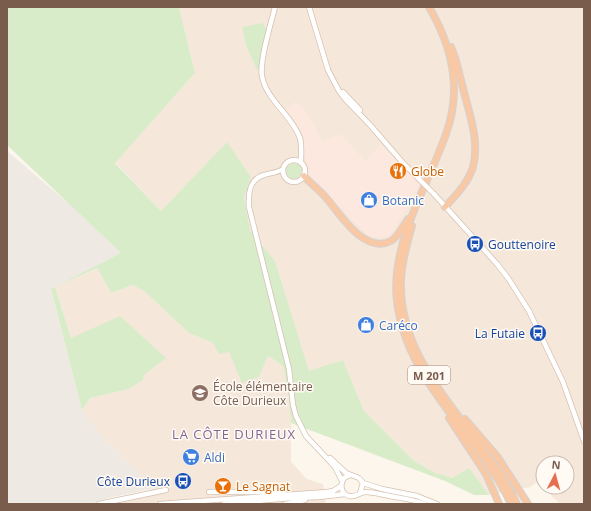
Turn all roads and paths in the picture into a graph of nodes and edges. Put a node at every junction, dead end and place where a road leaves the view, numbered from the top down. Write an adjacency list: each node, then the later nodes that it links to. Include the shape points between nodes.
1 (275, 7): 6 (main road, via 262,61 262,76 266,88 298,133)
2 (309, 7): 13 (main road, bridge, via 328,70 339,91 402,163)
3 (429, 7): 14 (highway, M 201, via 449,50 454,75 454,100 447,133)
4 (432, 7): 5 (highway, M 201, via 445,29)
5 (451, 47): 13 (highway, via 456,57 475,147 469,176 460,191); 15 (highway, M 201, via 457,91 453,124 412,225 401,280 405,321 410,338)
6 (300, 151): 7 (main road); 8 (main road)
7 (295, 160): 8 (main road); 9 (main road, via 287,163)
8 (301, 163): 12 (main road, via 305,170)
9 (283, 170): 10 (main road); 11 (main road)
10 (269, 174): 11 (main road); 17 (main road, via 256,178 253,182 249,192 249,207 289,369 292,405 306,436)
11 (284, 176): 12 (main road, via 294,182)
12 (304, 176): 14 (highway, via 359,236 371,243 392,240)
13 (445, 207): 16 (main road, via 500,268 529,311 562,382)
14 (414, 208): 15 (highway, M 201, via 400,251 396,299 405,339 417,365)
15 (434, 387): 32 (highway, via 468,448 486,474); 33 (highway, M 201, via 498,479); 34 (highway, M 201, via 478,441 503,477); 35 (highway, via 497,456)
16 (584, 441)
17 (321, 452): 18 (main road); 20 (main road, via 335,467)
18 (350, 475): 19 (main road, via 360,478); 20 (main road, via 344,478)
19 (363, 483): 23 (main road); 31 (main road, via 417,496)
20 (341, 484): 24 (main road); 25 (main road, via 331,492)
21 (166, 490): 26 (main road)
22 (209, 492): 25 (main road)
23 (360, 492): 24 (main road, via 354,496); 30 (main road, via 372,492)
24 (344, 494): 25 (main road)
25 (318, 495): 27 (main road); 28 (main road); 29 (main road)
26 (99, 504)
27 (160, 504)
28 (224, 504)
29 (285, 504)
30 (425, 504)
31 (437, 504)
32 (499, 504)
33 (511, 504)
34 (517, 504)
35 (528, 504)

